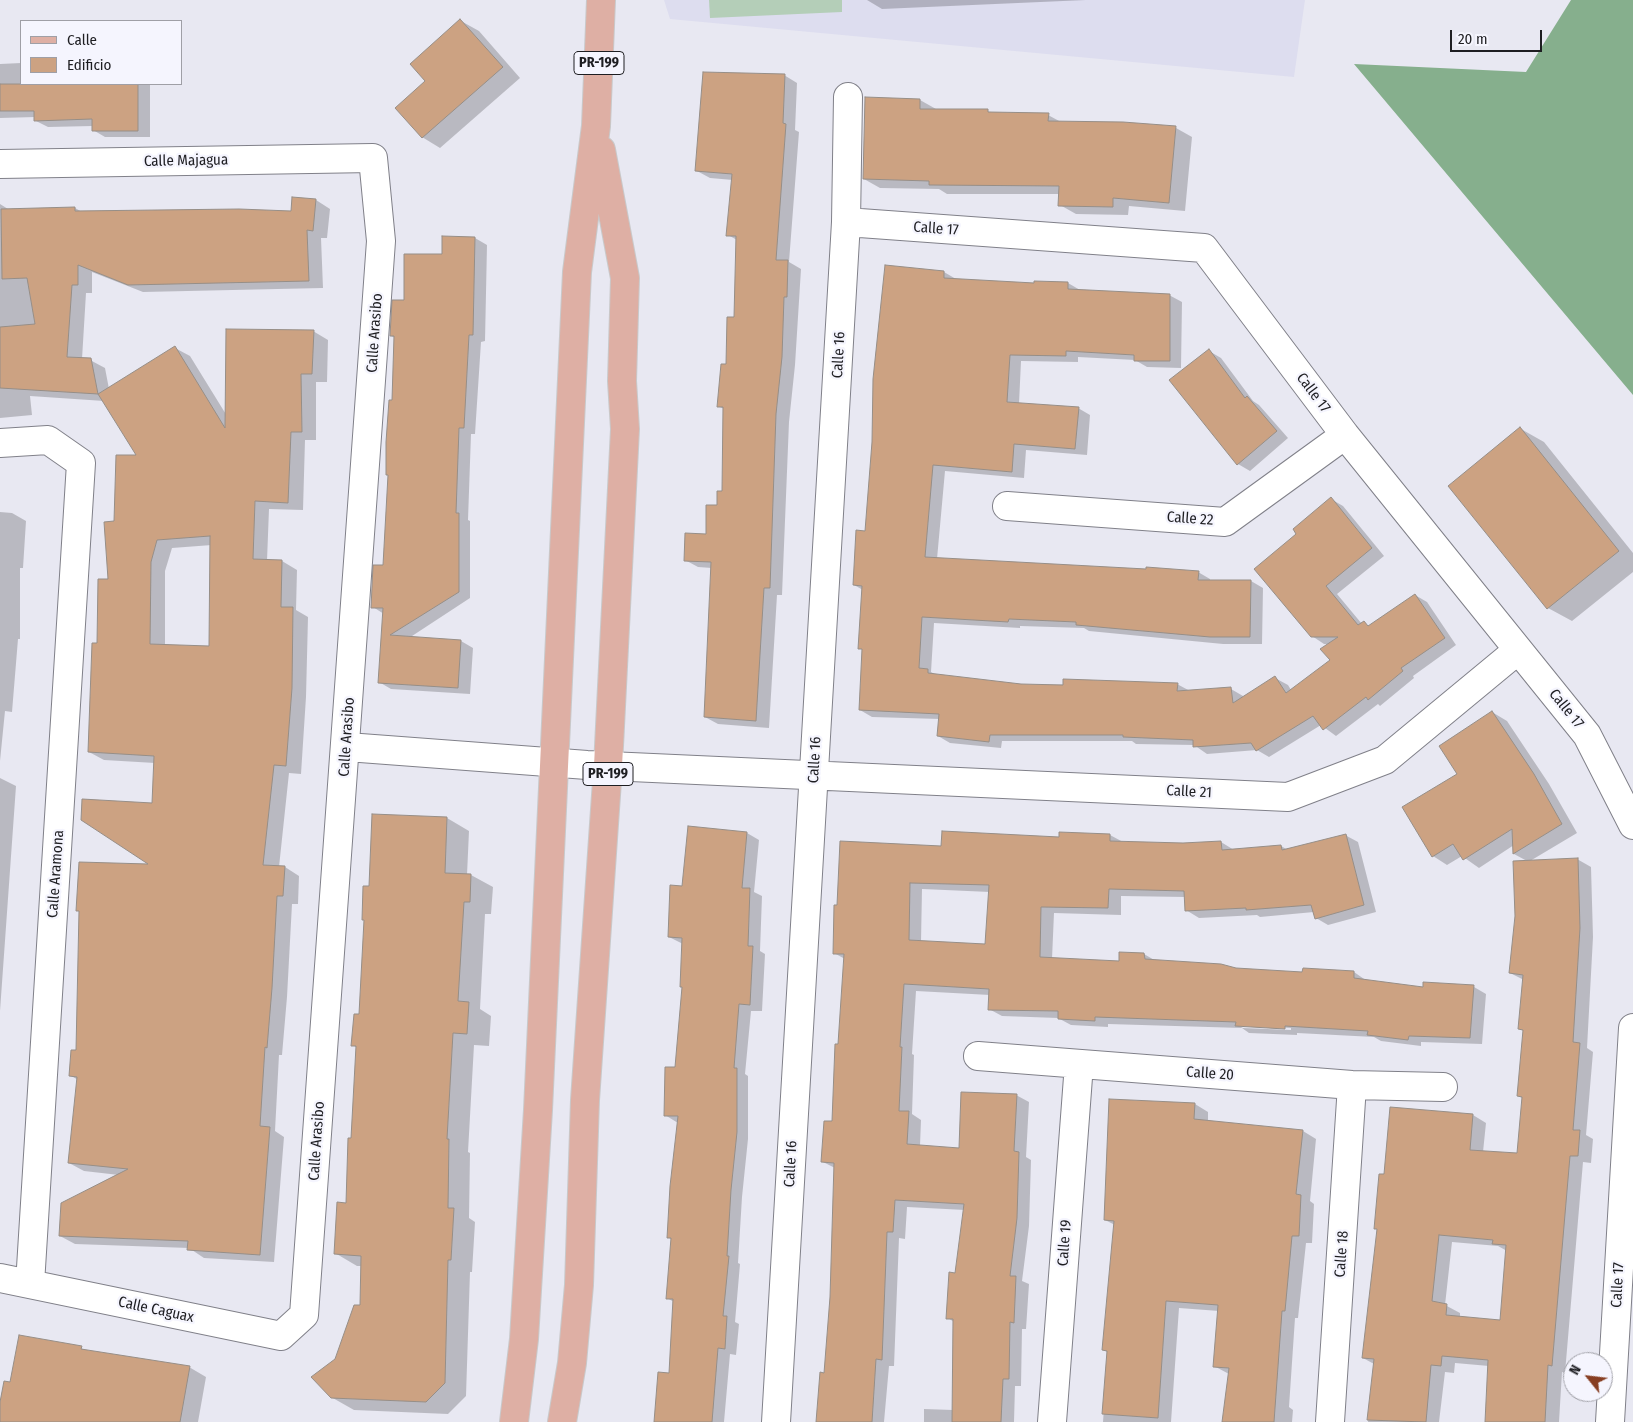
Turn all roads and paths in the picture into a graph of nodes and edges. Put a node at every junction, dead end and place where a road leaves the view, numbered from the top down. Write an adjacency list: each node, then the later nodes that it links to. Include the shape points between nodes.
1 (601, 0): 3 (main road, PR-199)
2 (848, 97): 6 (street, Calle 16)
3 (596, 126): 12 (main road, PR-199, via 577,272); 13 (main road, PR-199, via 624,278 622,381 626,429)
4 (373, 158): 5 (street, Calle Majagua); 11 (street, Calle Arasibo, via 381,241)
5 (0, 164)
6 (846, 222): 7 (street, Calle 17, via 1204,248); 14 (street, Calle 16)
7 (1345, 434): 9 (street, Calle 22, via 1225,522); 10 (street, Calle 17)
8 (0, 443): 22 (street, Calle Aramona, via 48,440 81,463)
9 (1007, 506)
10 (1518, 650): 14 (street, Calle 21, via 1385,760 1288,797); 15 (street, Calle 17, via 1587,735)
11 (347, 747): 12 (street, Calle 21); 23 (street, Calle Arasibo)
12 (555, 762): 13 (street, Calle 21); 25 (main road, PR-199, via 524,1339)
13 (608, 766): 14 (street, Calle 21); 24 (main road, PR-199, via 584,1100 578,1285)
14 (814, 775): 28 (street, Calle 16)
15 (1633, 825)
16 (1633, 1028): 31 (street, Calle 17)
17 (978, 1056): 18 (street, Calle 20)
18 (1079, 1064): 19 (street, Calle 20); 29 (street, Calle 19)
19 (1352, 1085): 20 (street, Calle 20); 30 (street, Calle 18)
20 (1442, 1087)
21 (0, 1278): 22 (street, Calle Caguax)
22 (30, 1284): 23 (street, Calle Caguax, via 281,1336)
23 (304, 1315)
24 (566, 1395): 26 (main road, PR-199); 27 (main road)
25 (514, 1422)
26 (562, 1422)
27 (572, 1422)
28 (776, 1422)
29 (1052, 1422)
30 (1330, 1422)
31 (1610, 1422)

